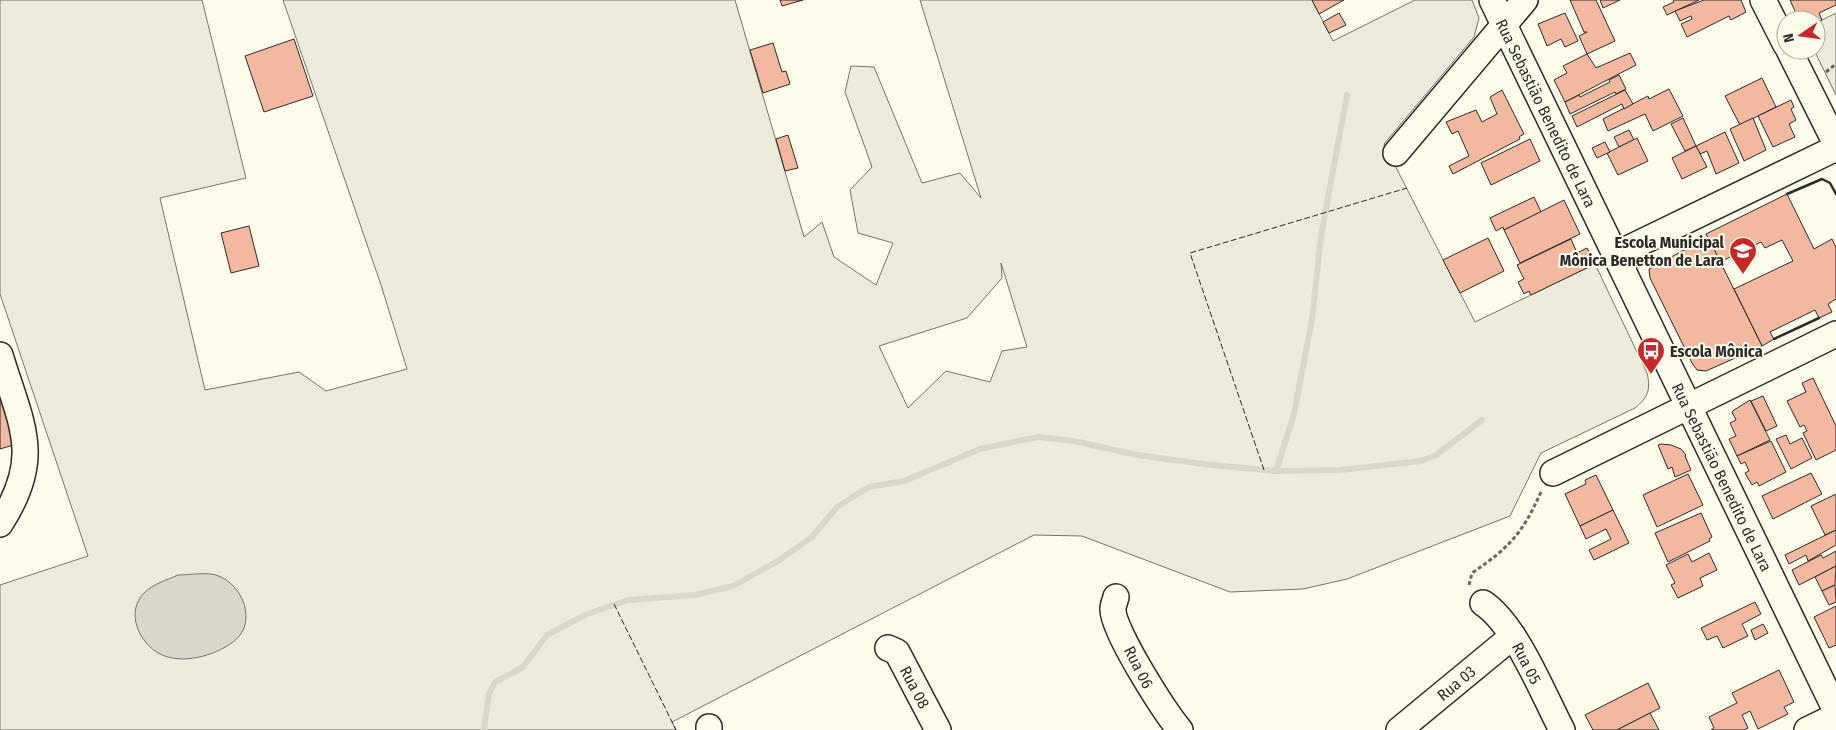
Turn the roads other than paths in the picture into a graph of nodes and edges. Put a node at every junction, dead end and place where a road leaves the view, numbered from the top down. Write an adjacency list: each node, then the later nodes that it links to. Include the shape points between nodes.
1 (1492, 0): 4 (street, Rua Sebastião Benedito de Lara)
2 (1525, 0): 4 (street)
3 (1764, 0): 5 (street)
4 (1504, 25): 9 (street); 10 (street, Rua Sebastião Benedito de Lara)
5 (1776, 25)
6 (1794, 60): 7 (street)
7 (1836, 144)
8 (1836, 148): 10 (street)
9 (1396, 153)
10 (1615, 255): 13 (street, Rua Sebastião Benedito de Lara)
11 (1836, 334): 13 (street)
12 (0, 355): 15 (street, via 26,442 26,456 23,479)
13 (1688, 406): 14 (street); 20 (street, Rua Sebastião Benedito de Lara)
14 (1553, 473)
15 (0, 524)
16 (1116, 597): 23 (street, Rua 06, via 1113,609 1117,624 1151,690)
17 (1484, 603): 18 (street, Rua 05, via 1493,609)
18 (1513, 636): 24 (street, Rua 03); 25 (street, Rua 05)
19 (888, 648): 22 (street, Rua 08, via 897,652)
20 (1836, 711)
21 (1836, 716): 26 (street)
22 (938, 730)
23 (1180, 730)
24 (1399, 730)
25 (1562, 730)
26 (1807, 730)

